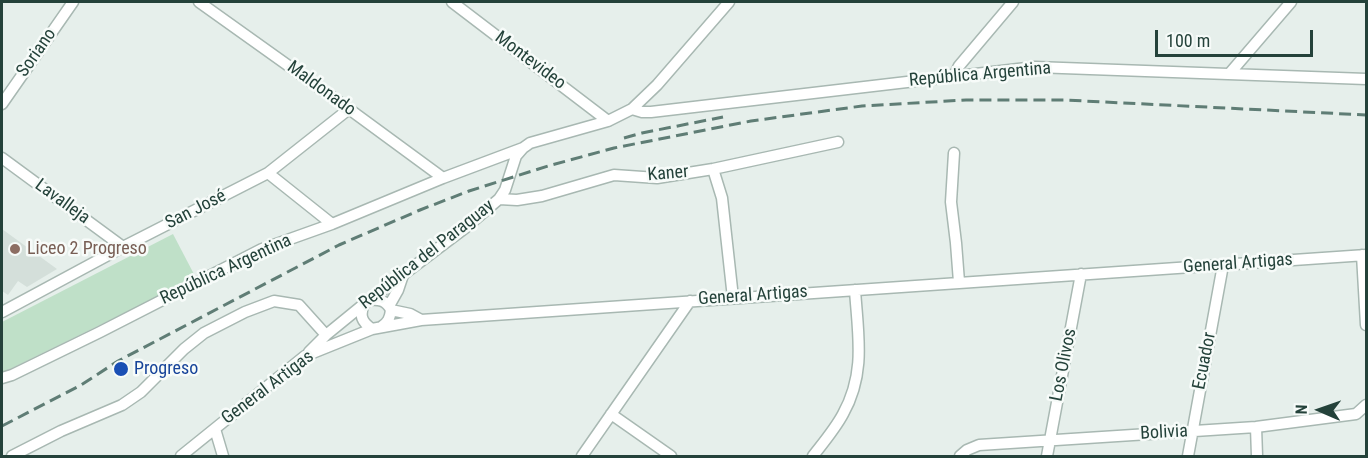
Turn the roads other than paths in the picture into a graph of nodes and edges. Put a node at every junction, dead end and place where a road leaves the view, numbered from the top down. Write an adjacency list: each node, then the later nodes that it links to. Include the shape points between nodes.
1 (73, 2): 10 (street, Soriano)
2 (452, 2): 13 (street, Montevideo)
3 (729, 2): 12 (street)
4 (1013, 2): 8 (street)
5 (1291, 2): 7 (street)
6 (206, 4): 11 (street, Maldonado)
7 (1230, 73): 8 (street, República Argentina, via 1035,67); 9 (street, República Argentina)
8 (954, 76): 12 (street, República Argentina, via 651,112)
9 (1366, 79)
10 (2, 104)
11 (349, 109): 19 (street, San José); 20 (street, Maldonado)
12 (632, 109): 13 (street)
13 (608, 121): 15 (street)
14 (838, 142): 18 (street, Kaner)
15 (523, 148): 20 (street, República Argentina); 21 (street, República del Paraguay)
16 (954, 153): 28 (street, via 951,202)
17 (2, 158): 23 (street, Lavalleja)
18 (713, 169): 21 (street, Kaner, via 657,178 614,175 542,196); 31 (street, via 722,198)
19 (268, 173): 22 (street); 23 (street, San José)
20 (443, 178): 22 (street, República Argentina)
21 (499, 199): 26 (street, República del Paraguay)
22 (332, 224): 42 (street, República Argentina, via 262,249)
23 (123, 247): 35 (street, San José)
24 (1364, 255): 25 (street, General Artigas); 38 (street)
25 (1223, 265): 27 (street, General Artigas); 47 (street, Ecuador)
26 (405, 272): 29 (street); 33 (street, República del Paraguay)
27 (1081, 274): 28 (street, General Artigas); 48 (street, Los Olivos)
28 (959, 282): 30 (street, General Artigas)
29 (398, 290): 34 (street); 36 (street)
30 (855, 290): 31 (street, General Artigas); 54 (street, via 857,382 842,416)
31 (732, 298): 32 (street, General Artigas)
32 (690, 301): 37 (street, General Artigas); 44 (street)
33 (367, 302): 34 (street, via 377,299); 39 (street, via 361,319); 40 (street, República del Paraguay)
34 (390, 308): 36 (street); 39 (street, via 386,324)
35 (2, 312)
36 (410, 314): 37 (street)
37 (422, 320): 39 (street, General Artigas)
38 (1366, 325)
39 (376, 328): 41 (street, General Artigas)
40 (326, 335): 41 (street, República del Paraguay); 49 (street, via 299,305 274,301 245,312 204,333 122,405)
41 (305, 356): 46 (street, General Artigas)
42 (2, 378)
43 (1366, 405): 45 (street, Bolivia, via 1356,414)
44 (611, 414): 52 (street); 53 (street)
45 (1256, 427): 47 (street, Bolivia); 58 (street)
46 (215, 429): 50 (street, General Artigas); 51 (street)
47 (1192, 432): 48 (street, Bolivia); 57 (street, Ecuador)
48 (1050, 440): 55 (street, Bolivia, via 979,445); 56 (street, Los Olivos)
49 (12, 456)
50 (181, 456)
51 (223, 456)
52 (582, 456)
53 (671, 456)
54 (813, 456)
55 (960, 456)
56 (1047, 456)
57 (1188, 456)
58 (1257, 456)

